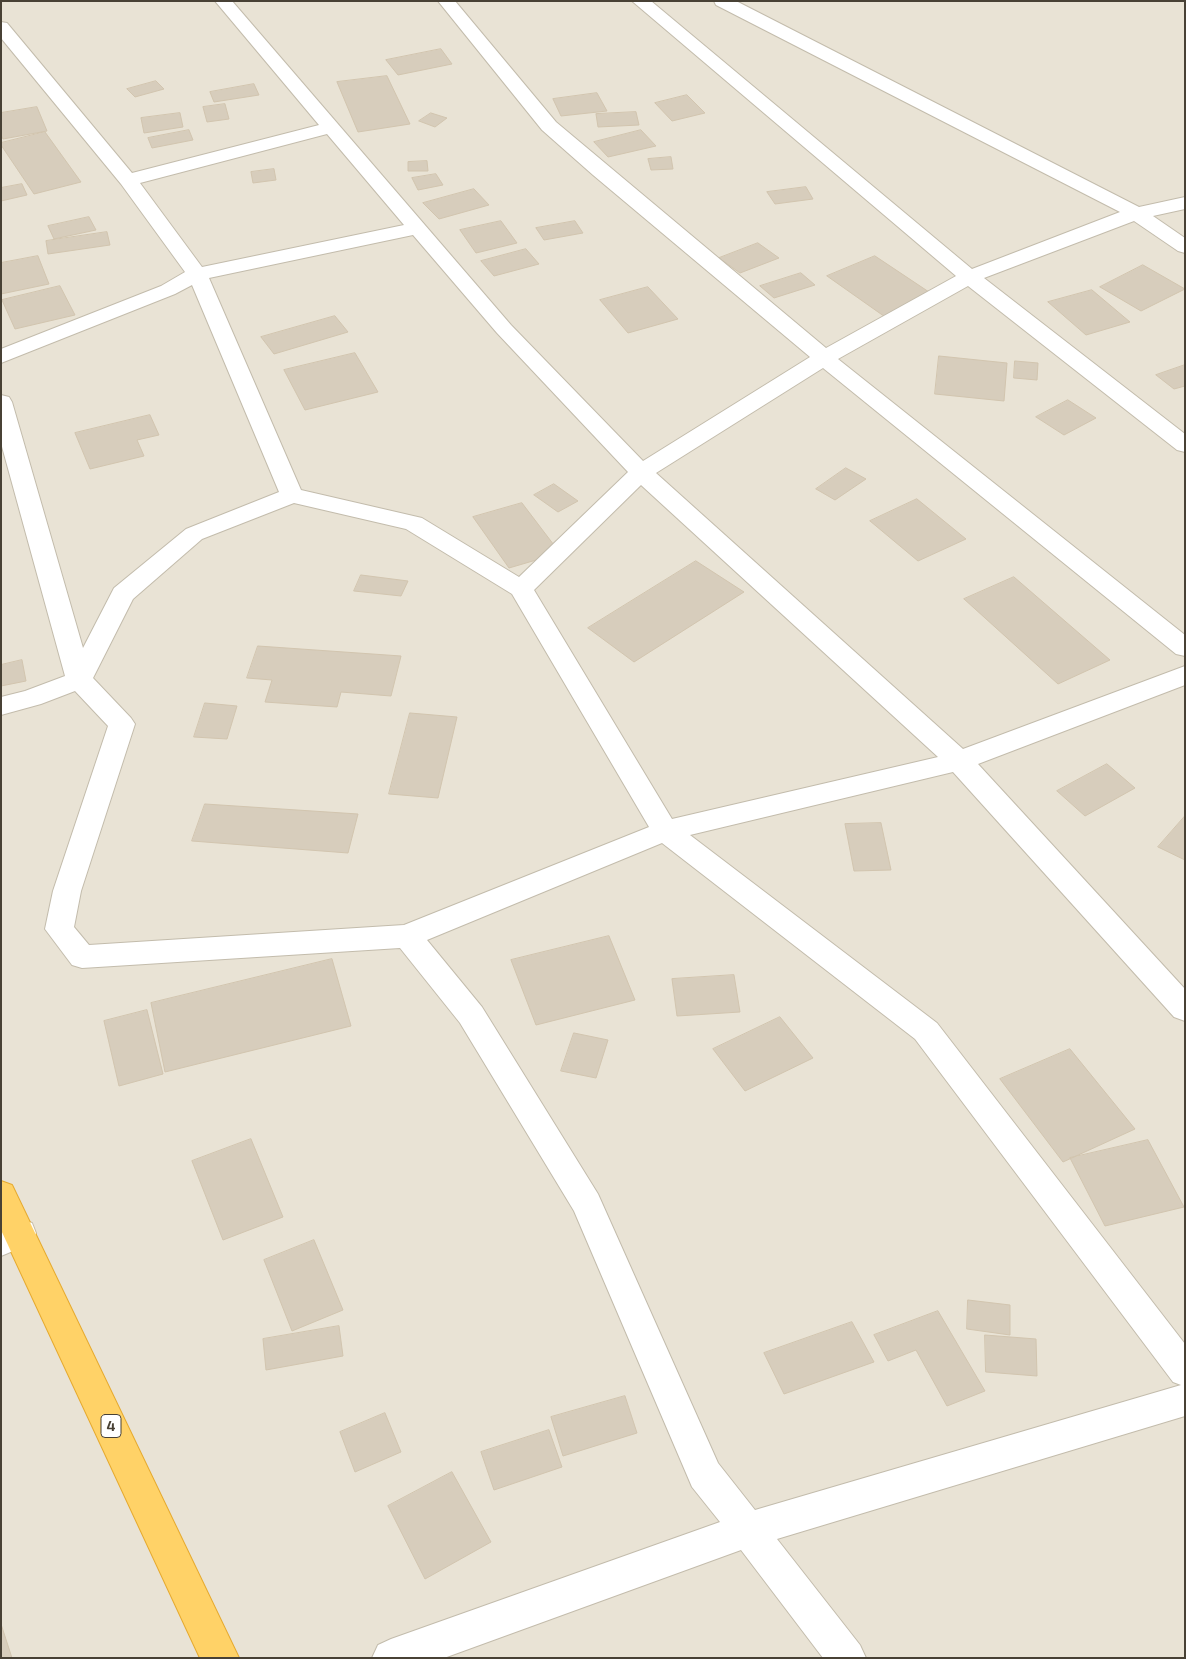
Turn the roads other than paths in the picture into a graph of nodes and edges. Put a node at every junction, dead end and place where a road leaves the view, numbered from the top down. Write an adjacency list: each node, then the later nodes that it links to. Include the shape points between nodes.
1 (222, 1): 6 (street)
2 (446, 1): 15 (street, via 549,126)
3 (640, 1): 13 (street)
4 (722, 1): 9 (street)
5 (1, 27): 7 (street)
6 (330, 128): 7 (street); 10 (street)
7 (128, 180): 12 (street)
8 (1185, 203): 9 (street)
9 (1136, 213): 11 (street); 13 (street)
10 (417, 228): 12 (street); 18 (street, via 504,329)
11 (1185, 247)
12 (197, 274): 14 (street, via 168,290); 19 (street)
13 (969, 277): 15 (street); 17 (street)
14 (1, 357)
15 (824, 358): 18 (street); 21 (street)
16 (1, 402): 23 (street)
17 (1185, 445)
18 (641, 472): 20 (street); 25 (street)
19 (292, 495): 20 (street, via 414,523); 23 (street, via 194,534 123,594)
20 (521, 589): 26 (street)
21 (1185, 648)
22 (1185, 674): 25 (street)
23 (79, 680): 24 (street); 27 (street, via 122,724 67,891 59,929 82,957)
24 (1, 706)
25 (959, 761): 26 (street); 28 (street)
26 (665, 831): 27 (street); 31 (street, via 926,1031)
27 (407, 936): 33 (street, via 471,1015 587,1204 706,1475)
28 (1185, 1009)
29 (1, 1195): 30 (highway, 4)
30 (10, 1238): 34 (highway, 4)
31 (1185, 1370)
32 (1185, 1400): 33 (street)
33 (748, 1530): 35 (street); 36 (street)
34 (220, 1658)
35 (391, 1658)
36 (847, 1658)

